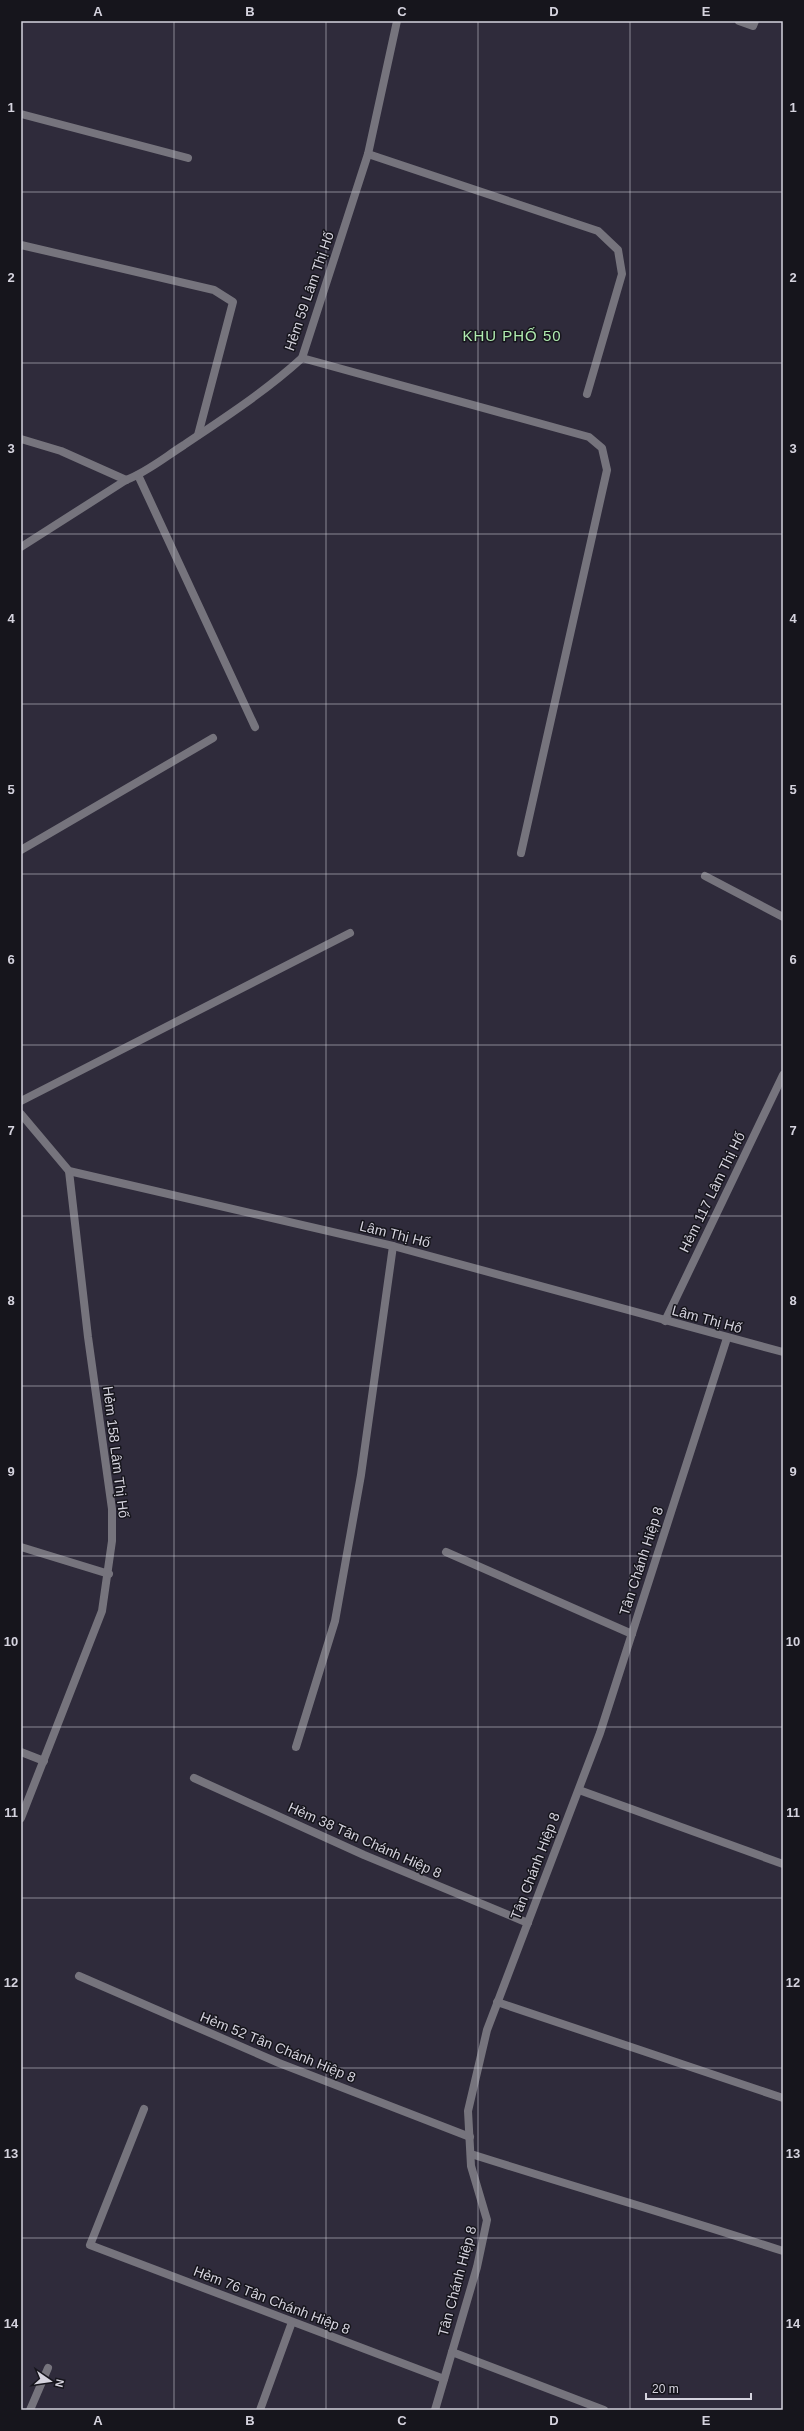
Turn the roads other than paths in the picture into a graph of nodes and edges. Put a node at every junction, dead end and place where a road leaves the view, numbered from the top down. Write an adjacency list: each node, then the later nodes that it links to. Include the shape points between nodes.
1 (397, 21): 5 (street, Hẻm 59 Lâm Thị Hố)
2 (739, 21): 3 (street, via 753,26)
3 (755, 21)
4 (21, 114): 6 (street)
5 (368, 154): 8 (street, Hẻm 59 Lâm Thị Hố); 9 (street, via 598,231 610,239 618,250 622,274)
6 (188, 158)
7 (21, 245): 10 (street, via 214,290 233,302)
8 (302, 358): 10 (street, Hẻm 59 Lâm Thị Hố); 18 (street, via 589,437 602,448 607,470)
9 (587, 394)
10 (198, 435): 12 (street, Hẻm 59 Lâm Thị Hố)
11 (21, 439): 13 (street, via 61,451)
12 (138, 475): 13 (street, Hẻm 59 Lâm Thị Hố); 15 (street)
13 (126, 480): 14 (street, Hẻm 59 Lâm Thị Hố)
14 (21, 547)
15 (255, 727)
16 (213, 738): 17 (street)
17 (21, 850)
18 (521, 853)
19 (705, 876): 20 (street)
20 (783, 917)
21 (350, 933): 23 (street)
22 (783, 1075): 27 (street, Hẻm 117 Lâm Thị Hố)
23 (21, 1101)
24 (21, 1114): 25 (street)
25 (70, 1171): 26 (street, Lâm Thị Hố); 32 (street, Hẻm 158 Lâm Thị Hố, via 88,1337 112,1509)
26 (393, 1246): 27 (street, Lâm Thị Hố); 34 (street, via 361,1475 335,1621)
27 (665, 1321): 28 (street, Lâm Thị Hố)
28 (727, 1338): 29 (street, Lâm Thị Hố); 33 (street, Tân Chánh Hiệp 8)
29 (783, 1352)
30 (21, 1547): 32 (street)
31 (446, 1552): 33 (street)
32 (109, 1574): 36 (street, Hẻm 158 Lâm Thị Hố, via 102,1611)
33 (632, 1634): 38 (street, Tân Chánh Hiệp 8, via 600,1733)
34 (296, 1747)
35 (21, 1752): 36 (street)
36 (44, 1761): 39 (street, Hẻm 158 Lâm Thị Hố)
37 (194, 1778): 41 (street, Hẻm 38 Tân Chánh Hiệp 8, via 364,1856)
38 (578, 1790): 40 (street); 41 (street, Tân Chánh Hiệp 8)
39 (21, 1818)
40 (783, 1864)
41 (528, 1923): 43 (street, Tân Chánh Hiệp 8)
42 (79, 1976): 46 (street, Hẻm 52 Tân Chánh Hiệp 8, via 279,2063)
43 (498, 2002): 44 (street); 46 (street, Tân Chánh Hiệp 8, via 487,2030 468,2111)
44 (783, 2098)
45 (144, 2109): 49 (street, Hẻm 76 Tân Chánh Hiệp 8, via 90,2245)
46 (470, 2137): 47 (street, Tân Chánh Hiệp 8)
47 (471, 2154): 48 (street, via 577,2188 674,2215); 50 (street, Tân Chánh Hiệp 8, via 471,2166 488,2220)
48 (783, 2251)
49 (292, 2322): 52 (street, Hẻm 76 Tân Chánh Hiệp 8); 54 (street)
50 (452, 2352): 52 (street, Tân Chánh Hiệp 8); 56 (street)
51 (48, 2368): 53 (street)
52 (444, 2379): 55 (street, Tân Chánh Hiệp 8)
53 (30, 2410)
54 (260, 2410)
55 (435, 2410)
56 (604, 2410)

